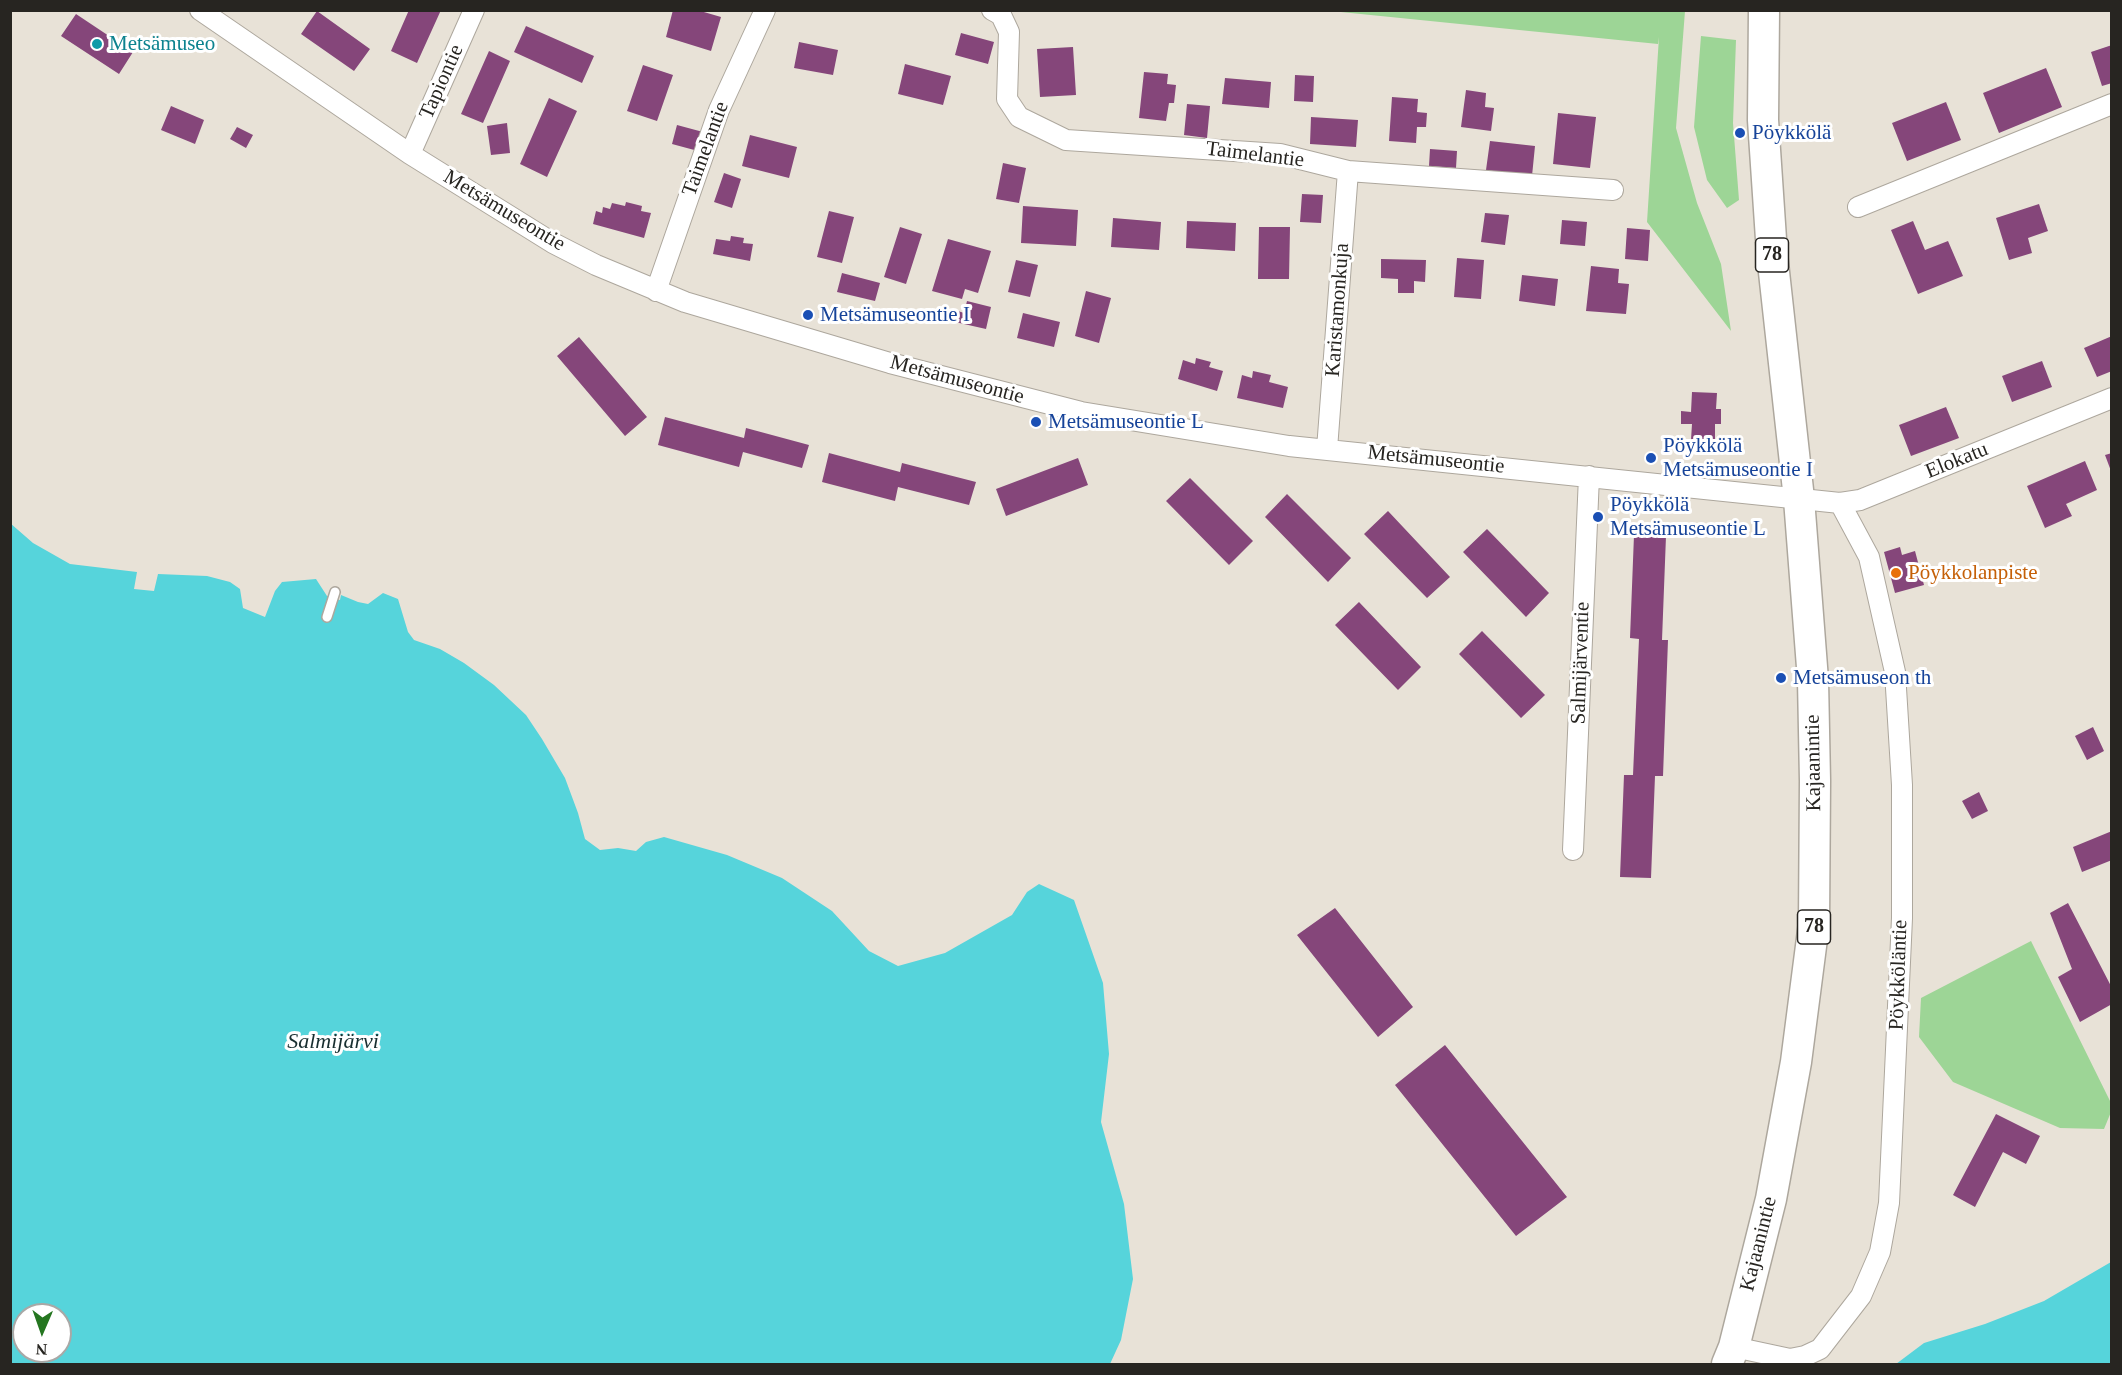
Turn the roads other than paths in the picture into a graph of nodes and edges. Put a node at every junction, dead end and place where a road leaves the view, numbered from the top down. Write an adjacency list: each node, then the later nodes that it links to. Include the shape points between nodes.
1 (200, 10): 7 (street, Metsämuseontie)
2 (474, 10): 7 (street, Tapiontie)
3 (765, 10): 11 (street, Taimelantie, via 718,110)
4 (992, 10): 8 (street, Taimelantie, via 1001,15 1009,32 1007,99 1019,117 1066,140 1280,154)
5 (1764, 10): 15 (main road, Kajaanintie / 78, via 1763,120 1772,254)
6 (2112, 104): 10 (street)
7 (410, 154): 11 (street, Metsämuseontie, via 553,243)
8 (1348, 171): 9 (street, Taimelantie); 13 (street, Karistamonkuja)
9 (1613, 190)
10 (1858, 207)
11 (656, 291): 13 (street, Metsämuseontie, via 890,363 1081,412)
12 (2112, 398): 16 (street, Elokatu, via 1860,501)
13 (1327, 449): 14 (street, Metsämuseontie)
14 (1589, 477): 15 (street, Metsämuseontie); 19 (street, Salmijärventie)
15 (1799, 499): 16 (street, Elokatu); 20 (main road, Kajaanintie / 78, via 1813,680 1814,923 1796,1062 1771,1199)
16 (1840, 503): 20 (street, Pöykköläntie, via 1869,557 1895,672 1902,785 1902,918 1889,1203 1880,1252 1861,1296 1820,1349 1790,1359)
17 (335, 591): 18 (lane)
18 (327, 617)
19 (1573, 850)
20 (1731, 1356)

